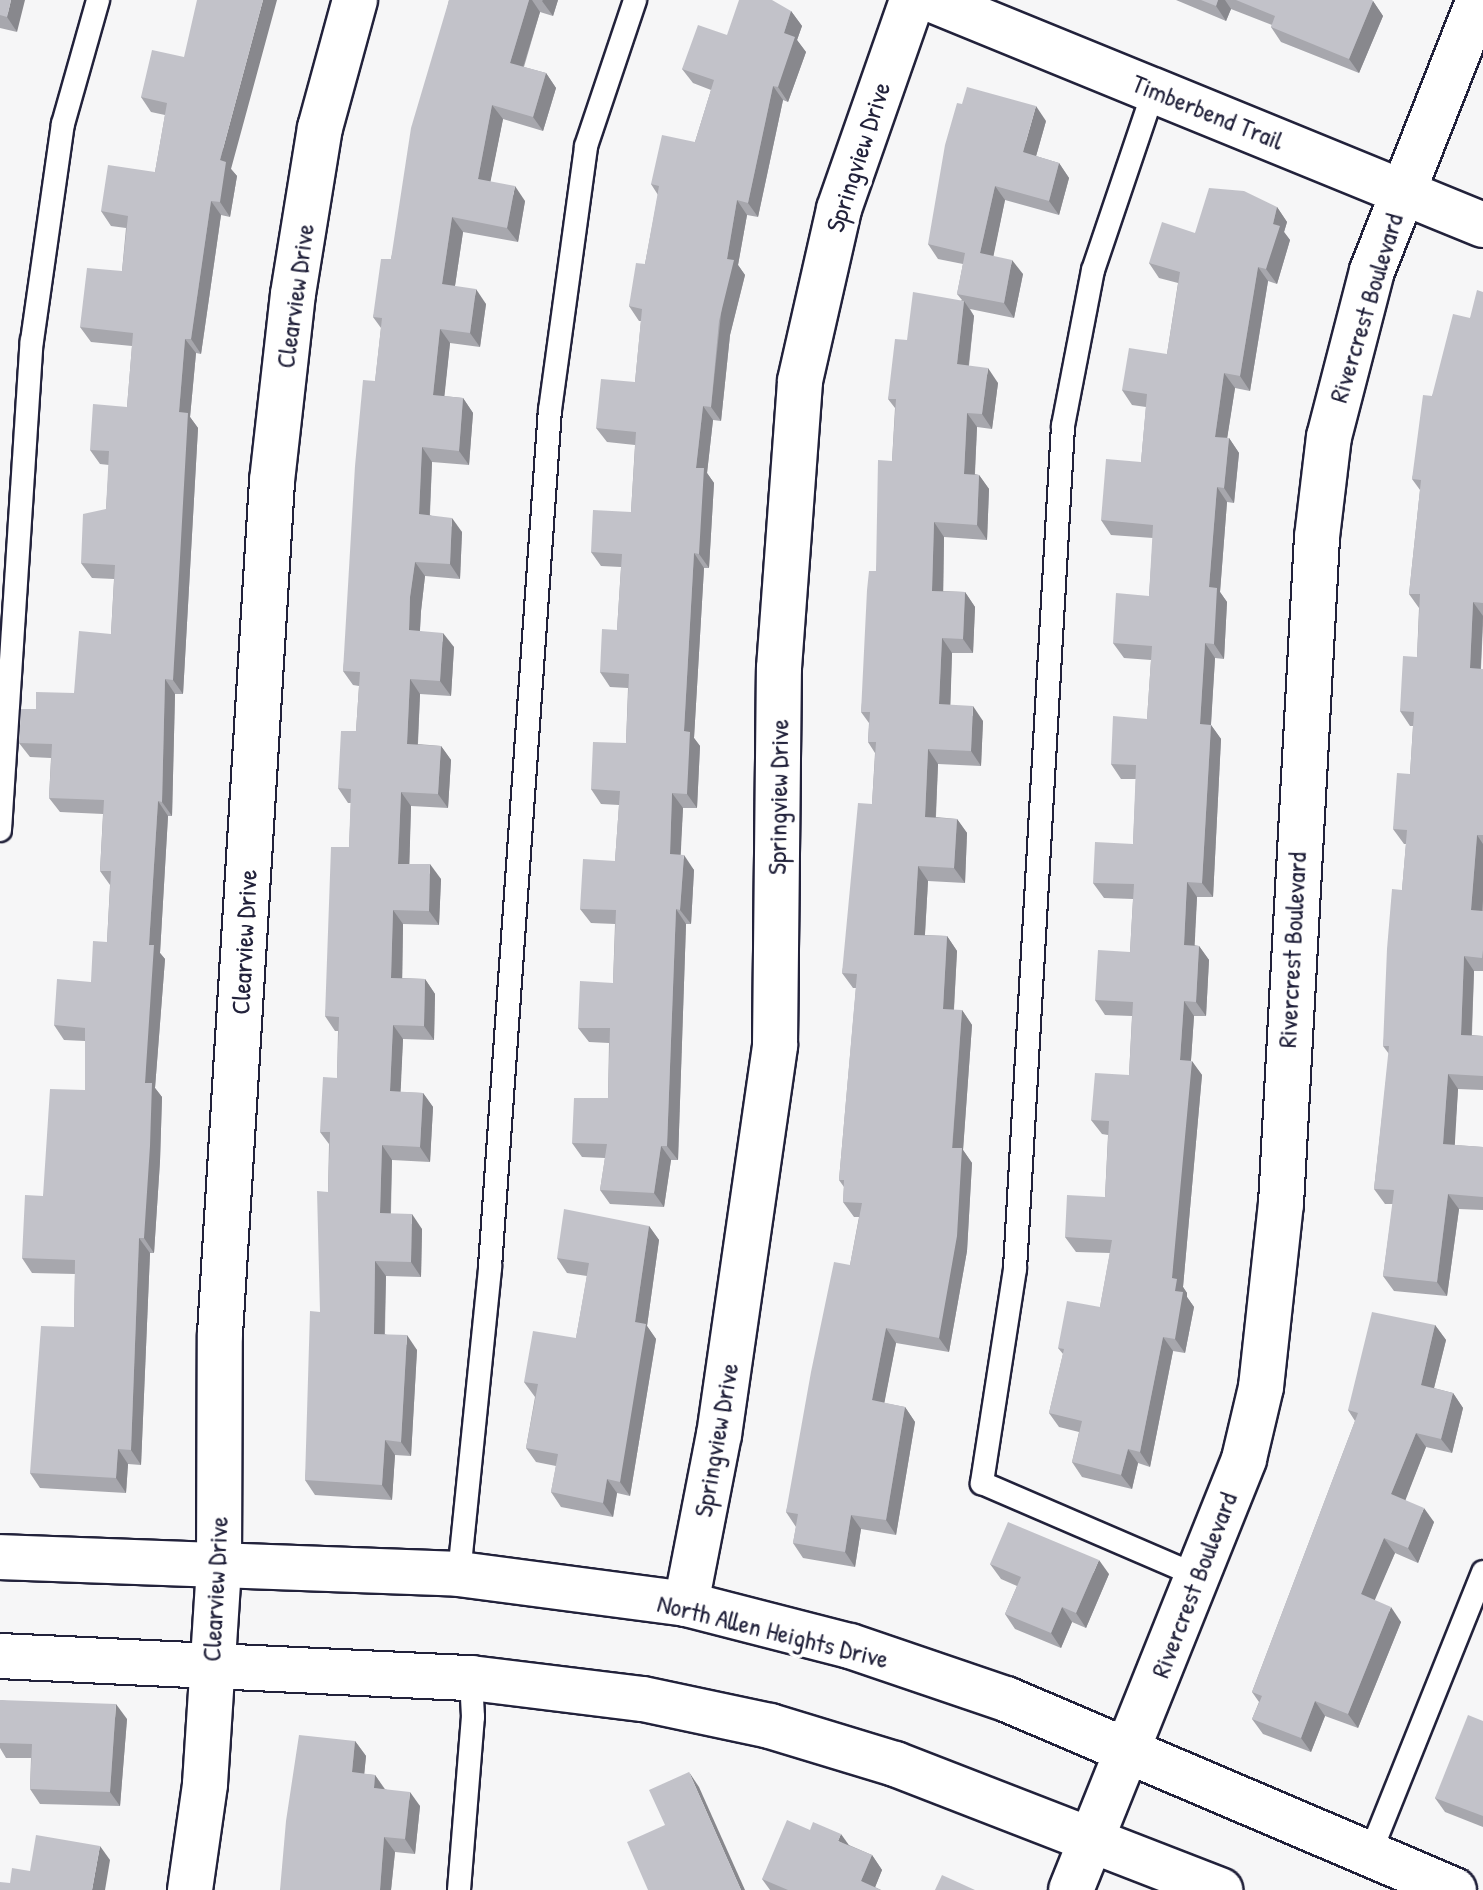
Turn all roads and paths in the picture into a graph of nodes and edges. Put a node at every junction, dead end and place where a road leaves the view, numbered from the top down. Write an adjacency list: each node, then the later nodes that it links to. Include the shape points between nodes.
1 (98, 0): 10 (lane, via 63,124 32,341)
2 (355, 0): 12 (street, Clearview Drive, via 320,128 293,294 272,481 220,1334)
3 (635, 0): 14 (lane, via 586,146 550,410 490,1267)
4 (912, 0): 16 (street, Springview Drive, via 839,209 800,381 779,668 775,1045 719,1435)
5 (932, 0): 7 (street, Timberbend Trail)
6 (1479, 0): 8 (street, Rivercrest Boulevard)
7 (1154, 90): 8 (street, Timberbend Trail); 15 (lane, via 1093,270 1063,426 1015,1269 982,1483)
8 (1401, 191): 9 (street, Timberbend Trail); 15 (street, Rivercrest Boulevard, via 1372,271 1329,437 1317,537 1272,1301 1261,1387 1244,1459)
9 (1483, 225)
10 (0, 830)
11 (0, 1557): 12 (street, North Allen Heights Drive)
12 (219, 1567): 14 (street, North Allen Heights Drive); 18 (street, Clearview Drive)
13 (1483, 1572): 22 (lane)
14 (459, 1574): 16 (street, North Allen Heights Drive)
15 (1198, 1576): 20 (street, Rivercrest Boulevard)
16 (686, 1604): 20 (street, North Allen Heights Drive, via 864,1650 1006,1699)
17 (0, 1656): 18 (street)
18 (211, 1666): 19 (street); 23 (street, Clearview Drive, via 205,1784)
19 (471, 1678): 21 (street, via 643,1699 770,1726 895,1764); 24 (lane, via 473,1717)
20 (1129, 1753): 21 (street, Rivercrest Boulevard); 22 (street, North Allen Heights Drive)
21 (1093, 1839): 25 (street, Rivercrest Boulevard); 26 (street)
22 (1369, 1856): 27 (street, North Allen Heights Drive)
23 (190, 1890)
24 (459, 1890)
25 (1071, 1890)
26 (1220, 1890)
27 (1454, 1890)

